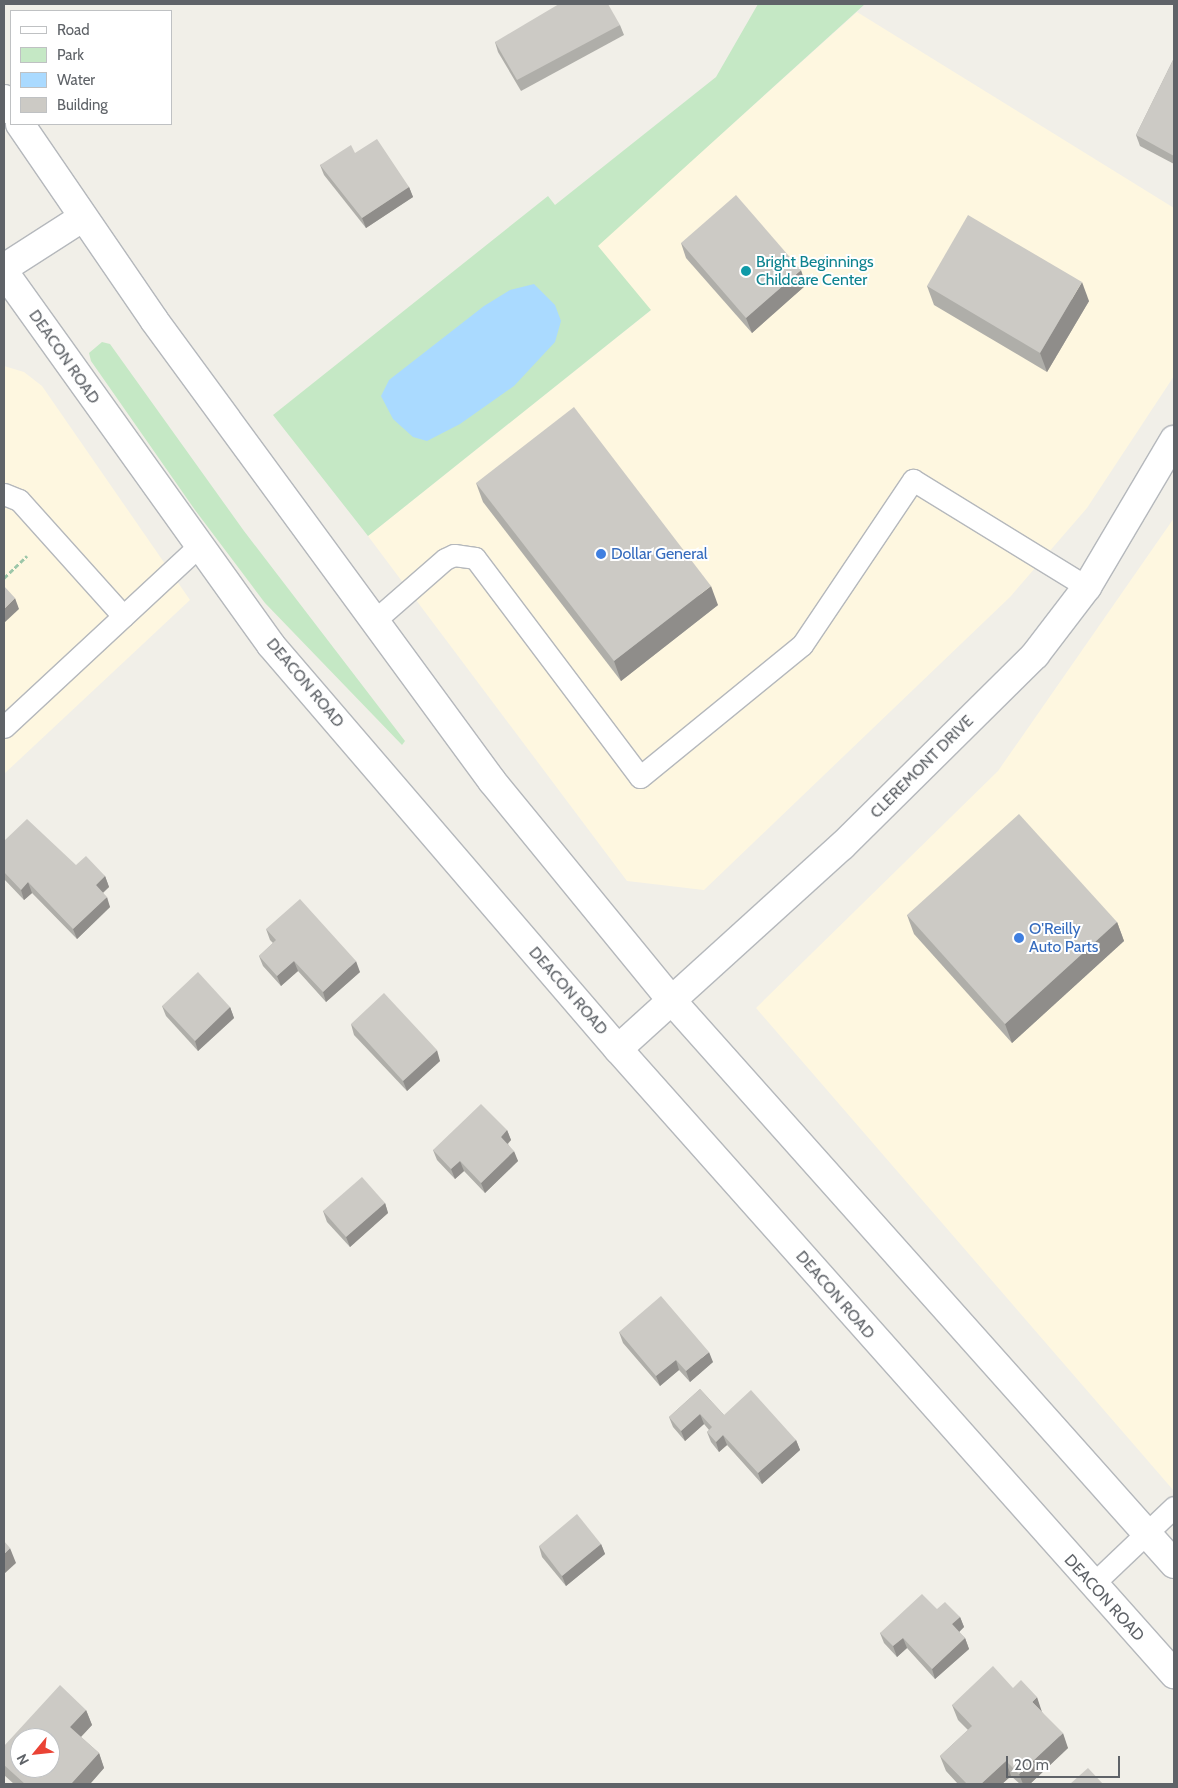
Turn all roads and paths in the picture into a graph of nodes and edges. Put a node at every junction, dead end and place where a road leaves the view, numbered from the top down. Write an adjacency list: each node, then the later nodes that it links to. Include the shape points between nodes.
1 (21, 125): 2 (main road)
2 (82, 218): 3 (main road); 10 (main road)
3 (4, 268)
4 (4, 272): 7 (main road, DEACON ROAD)
5 (1174, 440): 8 (main road, CLEREMONT DRIVE)
6 (4, 494): 9 (lane, via 19,500)
7 (198, 547): 9 (lane); 13 (main road, DEACON ROAD, via 272,644)
8 (1087, 587): 10 (lane, via 912,480 802,645 640,777 475,558 454,555 445,560); 12 (main road, CLEREMONT DRIVE, via 1035,656 842,846)
9 (123, 616): 11 (lane)
10 (374, 620): 12 (main road, via 492,781)
11 (4, 728)
12 (673, 1002): 13 (main road, CLEREMONT DRIVE); 15 (main road)
13 (618, 1049): 17 (main road, DEACON ROAD)
14 (1174, 1507): 15 (lane)
15 (1145, 1533): 16 (main road); 17 (lane)
16 (1174, 1564)
17 (1092, 1586): 18 (main road, DEACON ROAD)
18 (1174, 1674)

